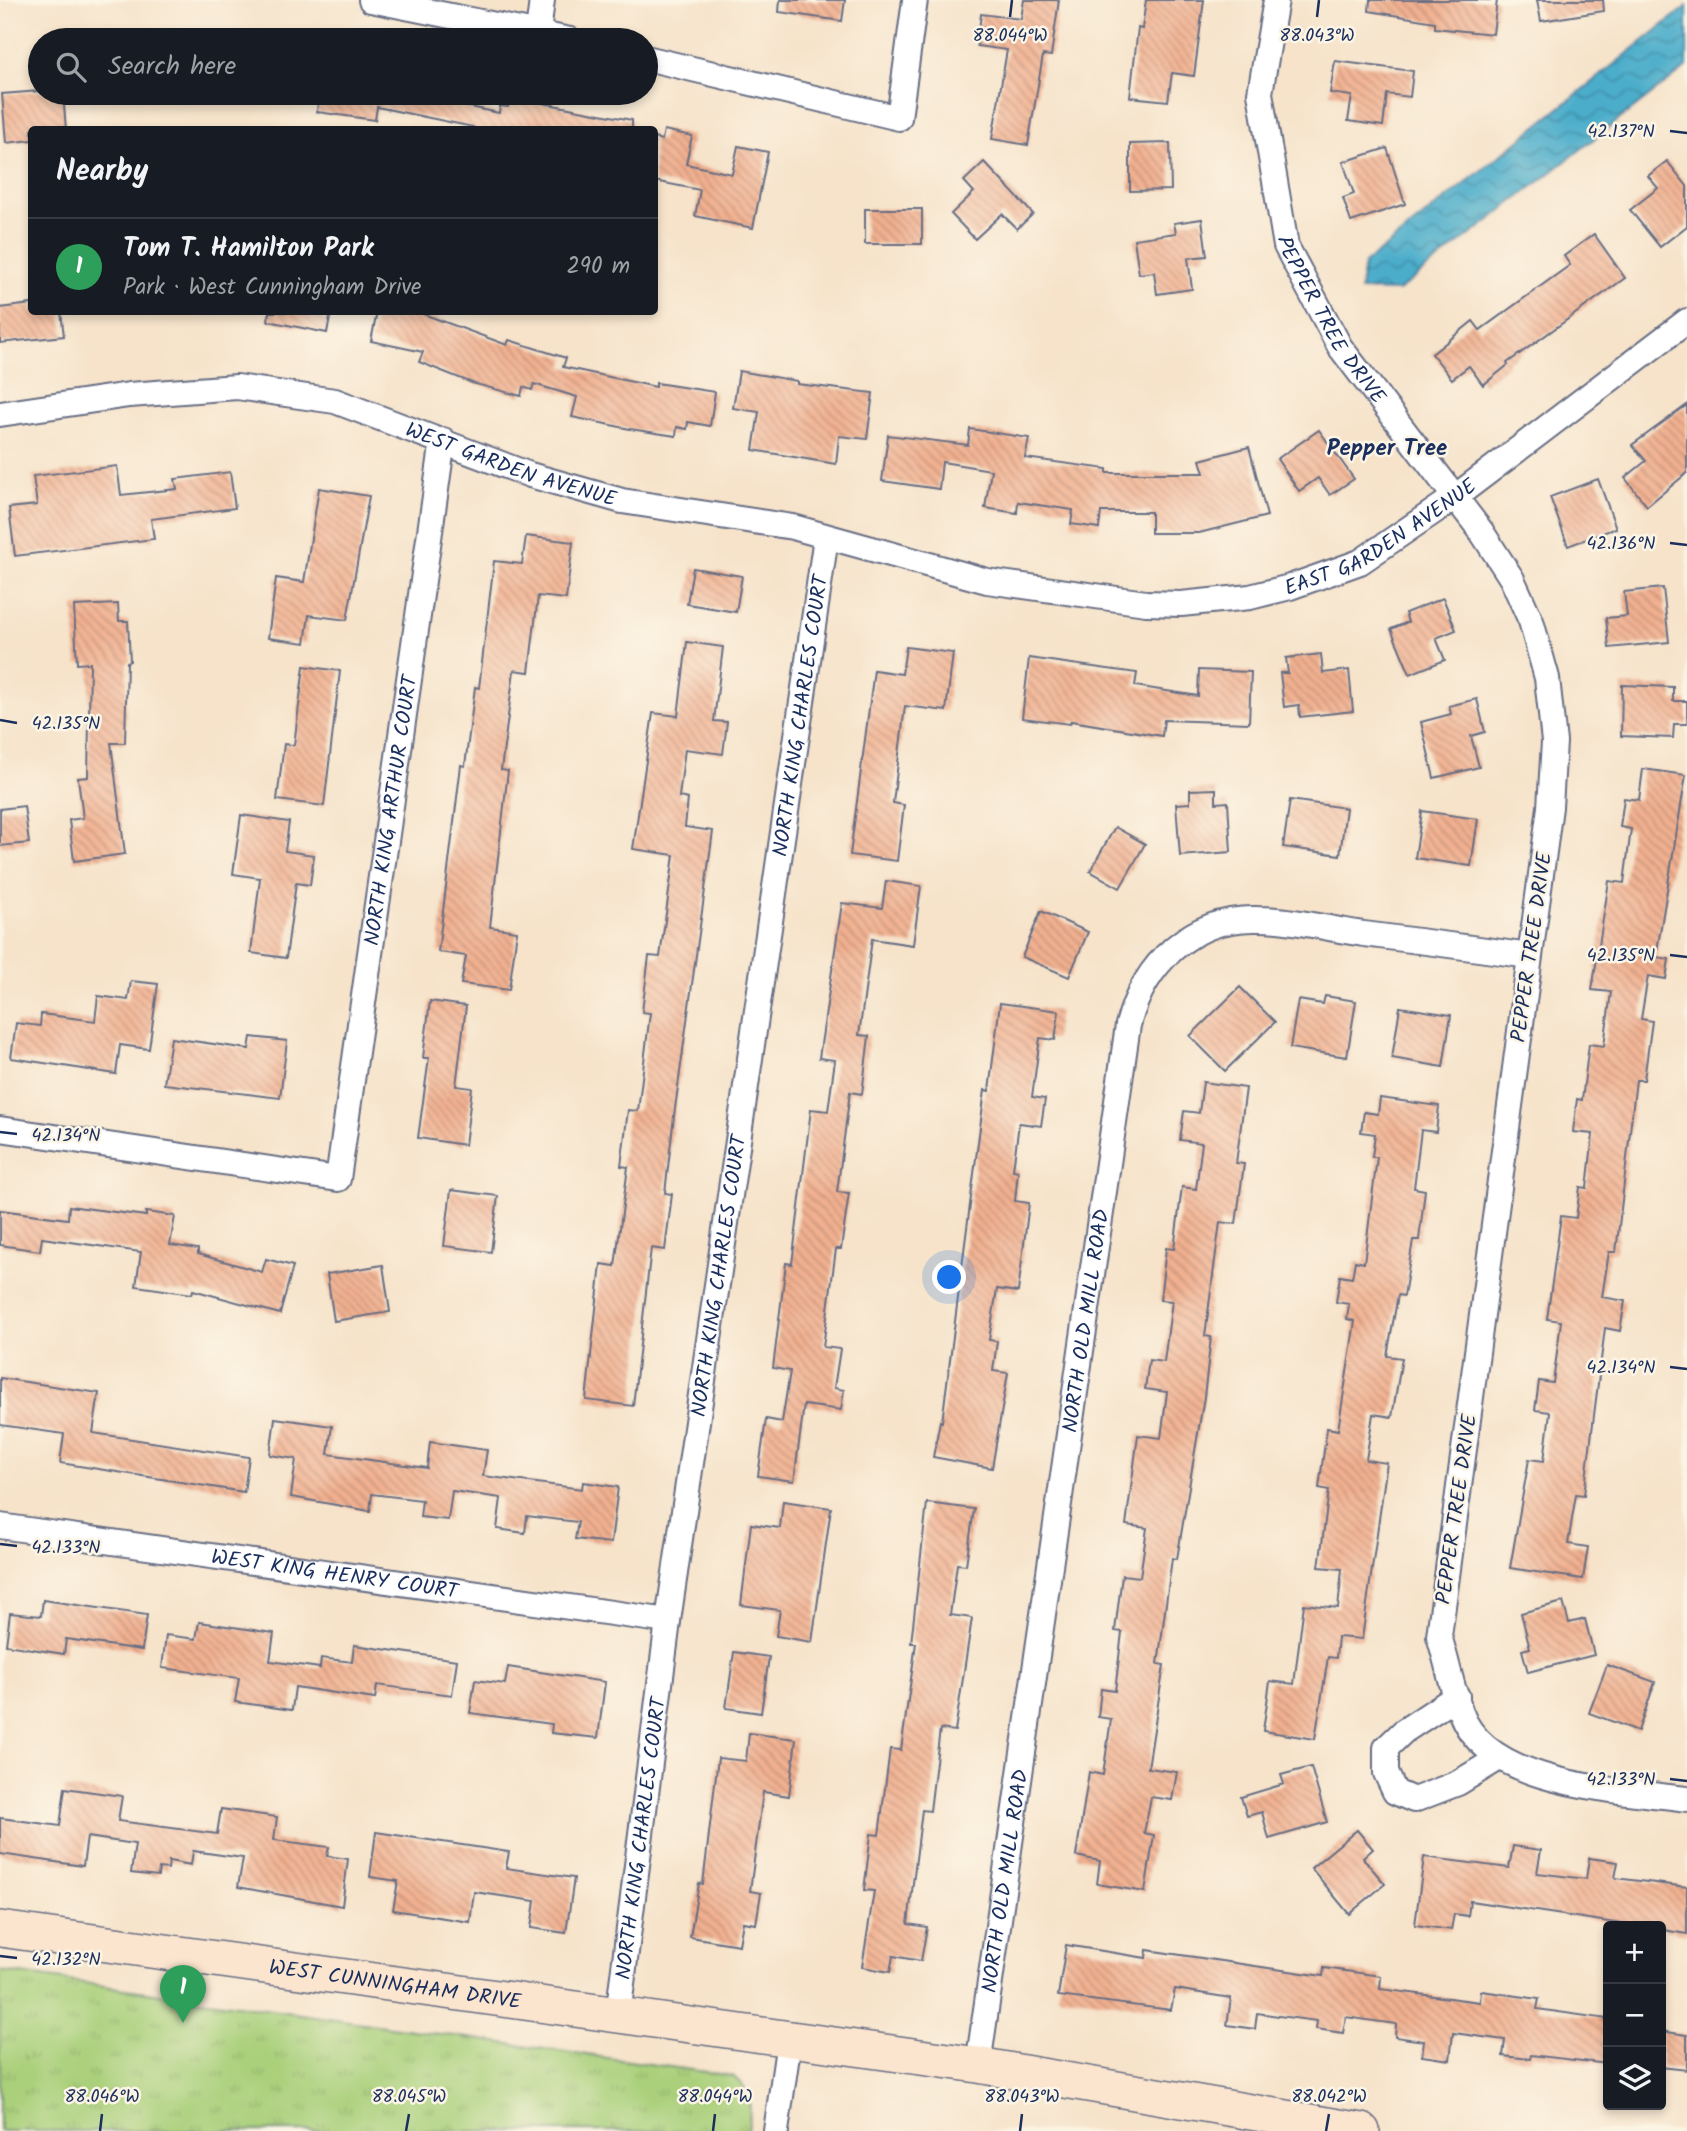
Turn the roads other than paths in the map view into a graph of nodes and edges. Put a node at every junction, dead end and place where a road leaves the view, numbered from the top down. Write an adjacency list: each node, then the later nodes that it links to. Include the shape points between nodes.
1 (370, 0): 5 (street)
2 (542, 0): 6 (street)
3 (915, 0): 7 (street, via 898,118)
4 (1276, 0): 11 (street, PEPPER TREE DRIVE, via 1260,93 1286,246 1340,347)
5 (513, 28)
6 (539, 28)
7 (658, 61)
8 (1687, 321): 11 (street, EAST GARDEN AVENUE)
9 (0, 414): 10 (street, WEST GARDEN AVENUE, via 237,387 335,401)
10 (443, 440): 12 (street, WEST GARDEN AVENUE, via 530,475 622,500 793,527); 15 (street, NORTH KING ARTHUR COURT, via 338,1179)
11 (1455, 497): 13 (street, EAST GARDEN AVENUE, via 1360,562 1250,597 1146,603); 14 (street, PEPPER TREE DRIVE, via 1512,579 1531,621 1552,710 1554,772)
12 (826, 537): 13 (street, WEST GARDEN AVENUE); 17 (street, NORTH KING CHARLES COURT)
13 (1021, 587)
14 (1529, 956): 18 (street, PEPPER TREE DRIVE, via 1439,1636); 24 (street, NORTH OLD MILL ROAD, via 1258,919 1210,926 1186,938 1144,982 1128,1025)
15 (0, 1129)
16 (0, 1526): 17 (street, WEST KING HENRY COURT)
17 (668, 1621): 22 (street, NORTH KING CHARLES COURT)
18 (1457, 1696): 19 (street, PEPPER TREE DRIVE, via 1462,1715); 19 (street, via 1386,1748 1386,1773 1395,1793 1414,1800 1458,1783)
19 (1499, 1758): 20 (street, PEPPER TREE DRIVE, via 1553,1781)
20 (1687, 1799)
21 (0, 1929): 22 (street, WEST CUNNINGHAM DRIVE)
22 (618, 2015): 23 (street, WEST CUNNINGHAM DRIVE)
23 (789, 2041): 24 (street, WEST CUNNINGHAM DRIVE); 25 (street)
24 (978, 2066): 26 (street, WEST CUNNINGHAM DRIVE)
25 (776, 2131)
26 (1362, 2131)

